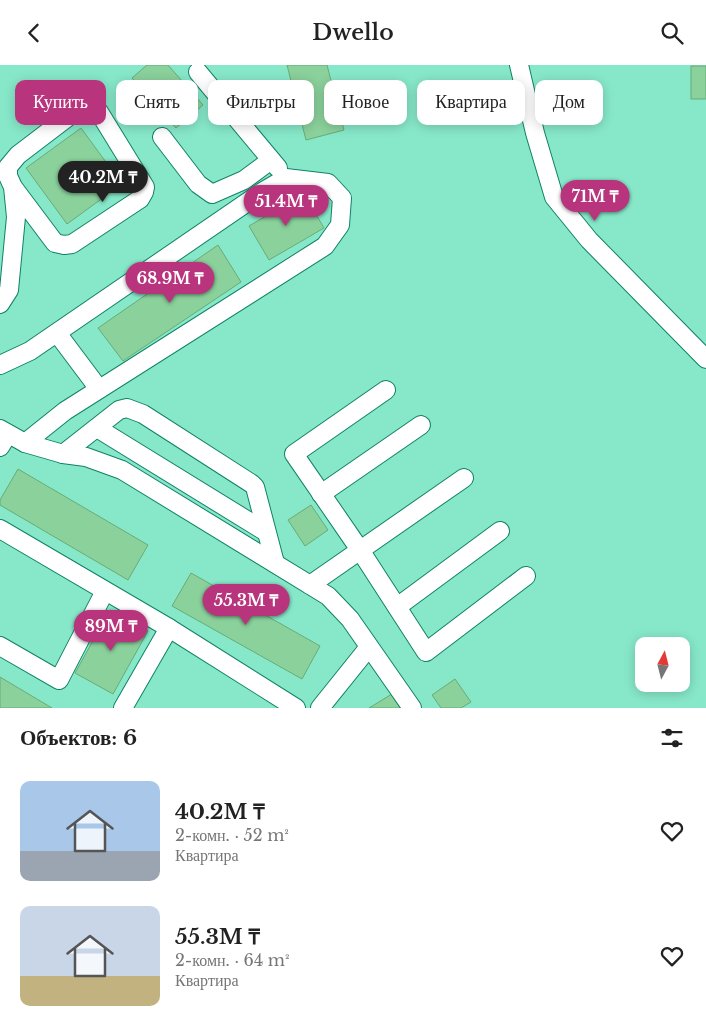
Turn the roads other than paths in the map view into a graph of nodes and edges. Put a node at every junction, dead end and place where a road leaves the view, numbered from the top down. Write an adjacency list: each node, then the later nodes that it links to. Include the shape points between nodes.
1 (519, 65): 9 (street, via 554,197 589,241)
2 (198, 72): 4 (street)
3 (162, 137): 4 (street, via 198,184 212,194 244,180)
4 (271, 160): 5 (street)
5 (286, 178): 8 (street); 11 (street, via 328,183 342,198 340,225 325,246)
6 (13, 187): 6 (street, via 8,176 12,161 81,107 99,113 144,192 140,199 64,245 55,243); 7 (street, via 16,217 10,283)
7 (0, 304)
8 (57, 333): 10 (street); 11 (street)
9 (706, 359)
10 (0, 365)
11 (99, 389): 16 (street, via 65,411)
12 (386, 390): 19 (street, via 294,454)
13 (421, 425): 19 (street)
14 (97, 427): 17 (street); 22 (street); 22 (street, via 127,408 143,414 252,484)
15 (3, 437): 16 (street)
16 (26, 443): 17 (street)
17 (63, 454): 24 (street, via 86,457 122,470)
18 (464, 478): 23 (street)
19 (321, 494): 23 (street)
20 (0, 529): 27 (street)
21 (500, 531): 28 (street)
22 (266, 532): 24 (street)
23 (360, 550): 26 (street); 28 (street)
24 (275, 563): 26 (street)
25 (526, 576): 28 (street, via 426,652)
26 (310, 585): 31 (street, via 345,613)
27 (106, 591): 29 (street); 30 (street, via 59,680)
28 (396, 607)
29 (169, 628): 32 (street); 33 (street)
30 (0, 645)
31 (369, 647): 34 (street); 35 (street)
32 (124, 708)
33 (296, 708)
34 (320, 708)
35 (412, 708)

